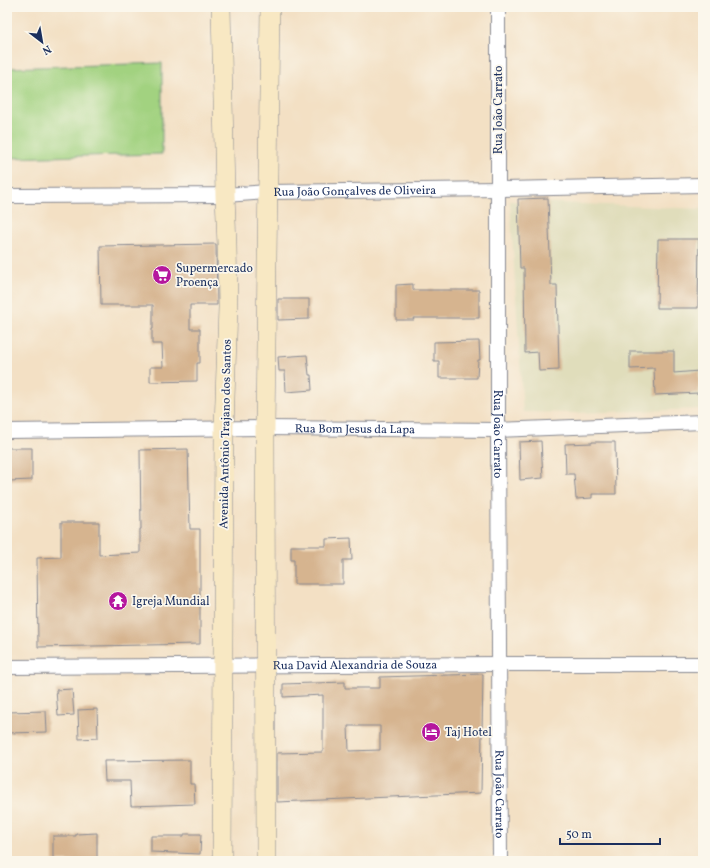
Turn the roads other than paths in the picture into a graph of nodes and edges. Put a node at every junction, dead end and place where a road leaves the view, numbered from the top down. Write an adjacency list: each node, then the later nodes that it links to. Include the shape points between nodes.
1 (221, 7): 7 (main road, Avenida Antônio Trajano dos Santos)
2 (270, 7): 6 (main road)
3 (498, 7): 5 (street, Rua João Carrato)
4 (703, 185): 5 (street, Rua João Gonçalves de Oliveira)
5 (498, 189): 6 (street, Rua João Gonçalves de Oliveira); 12 (street, Rua João Carrato)
6 (268, 192): 7 (street, Rua João Gonçalves de Oliveira); 11 (main road)
7 (225, 195): 8 (street, Rua João Gonçalves de Oliveira); 10 (main road, Avenida Antônio Trajano dos Santos, via 228,307)
8 (7, 196)
9 (703, 422): 12 (street, Rua Bom Jesus da Lapa)
10 (224, 428): 11 (street, Rua Bom Jesus da Lapa); 13 (street, Rua Bom Jesus da Lapa); 16 (main road, Avenida Antônio Trajano dos Santos)
11 (265, 428): 12 (street, Rua Bom Jesus da Lapa); 17 (main road)
12 (498, 430): 14 (street, Rua João Carrato)
13 (7, 431)
14 (499, 664): 15 (street, Rua David Alexandria de Souza); 17 (street, Rua David Alexandria de Souza); 21 (street, Rua João Carrato)
15 (703, 664)
16 (224, 665): 17 (street, Rua David Alexandria de Souza); 18 (street, Rua David Alexandria de Souza); 19 (main road, Avenida Antônio Trajano dos Santos)
17 (266, 665): 20 (main road)
18 (7, 667)
19 (222, 861)
20 (266, 861)
21 (500, 861)

